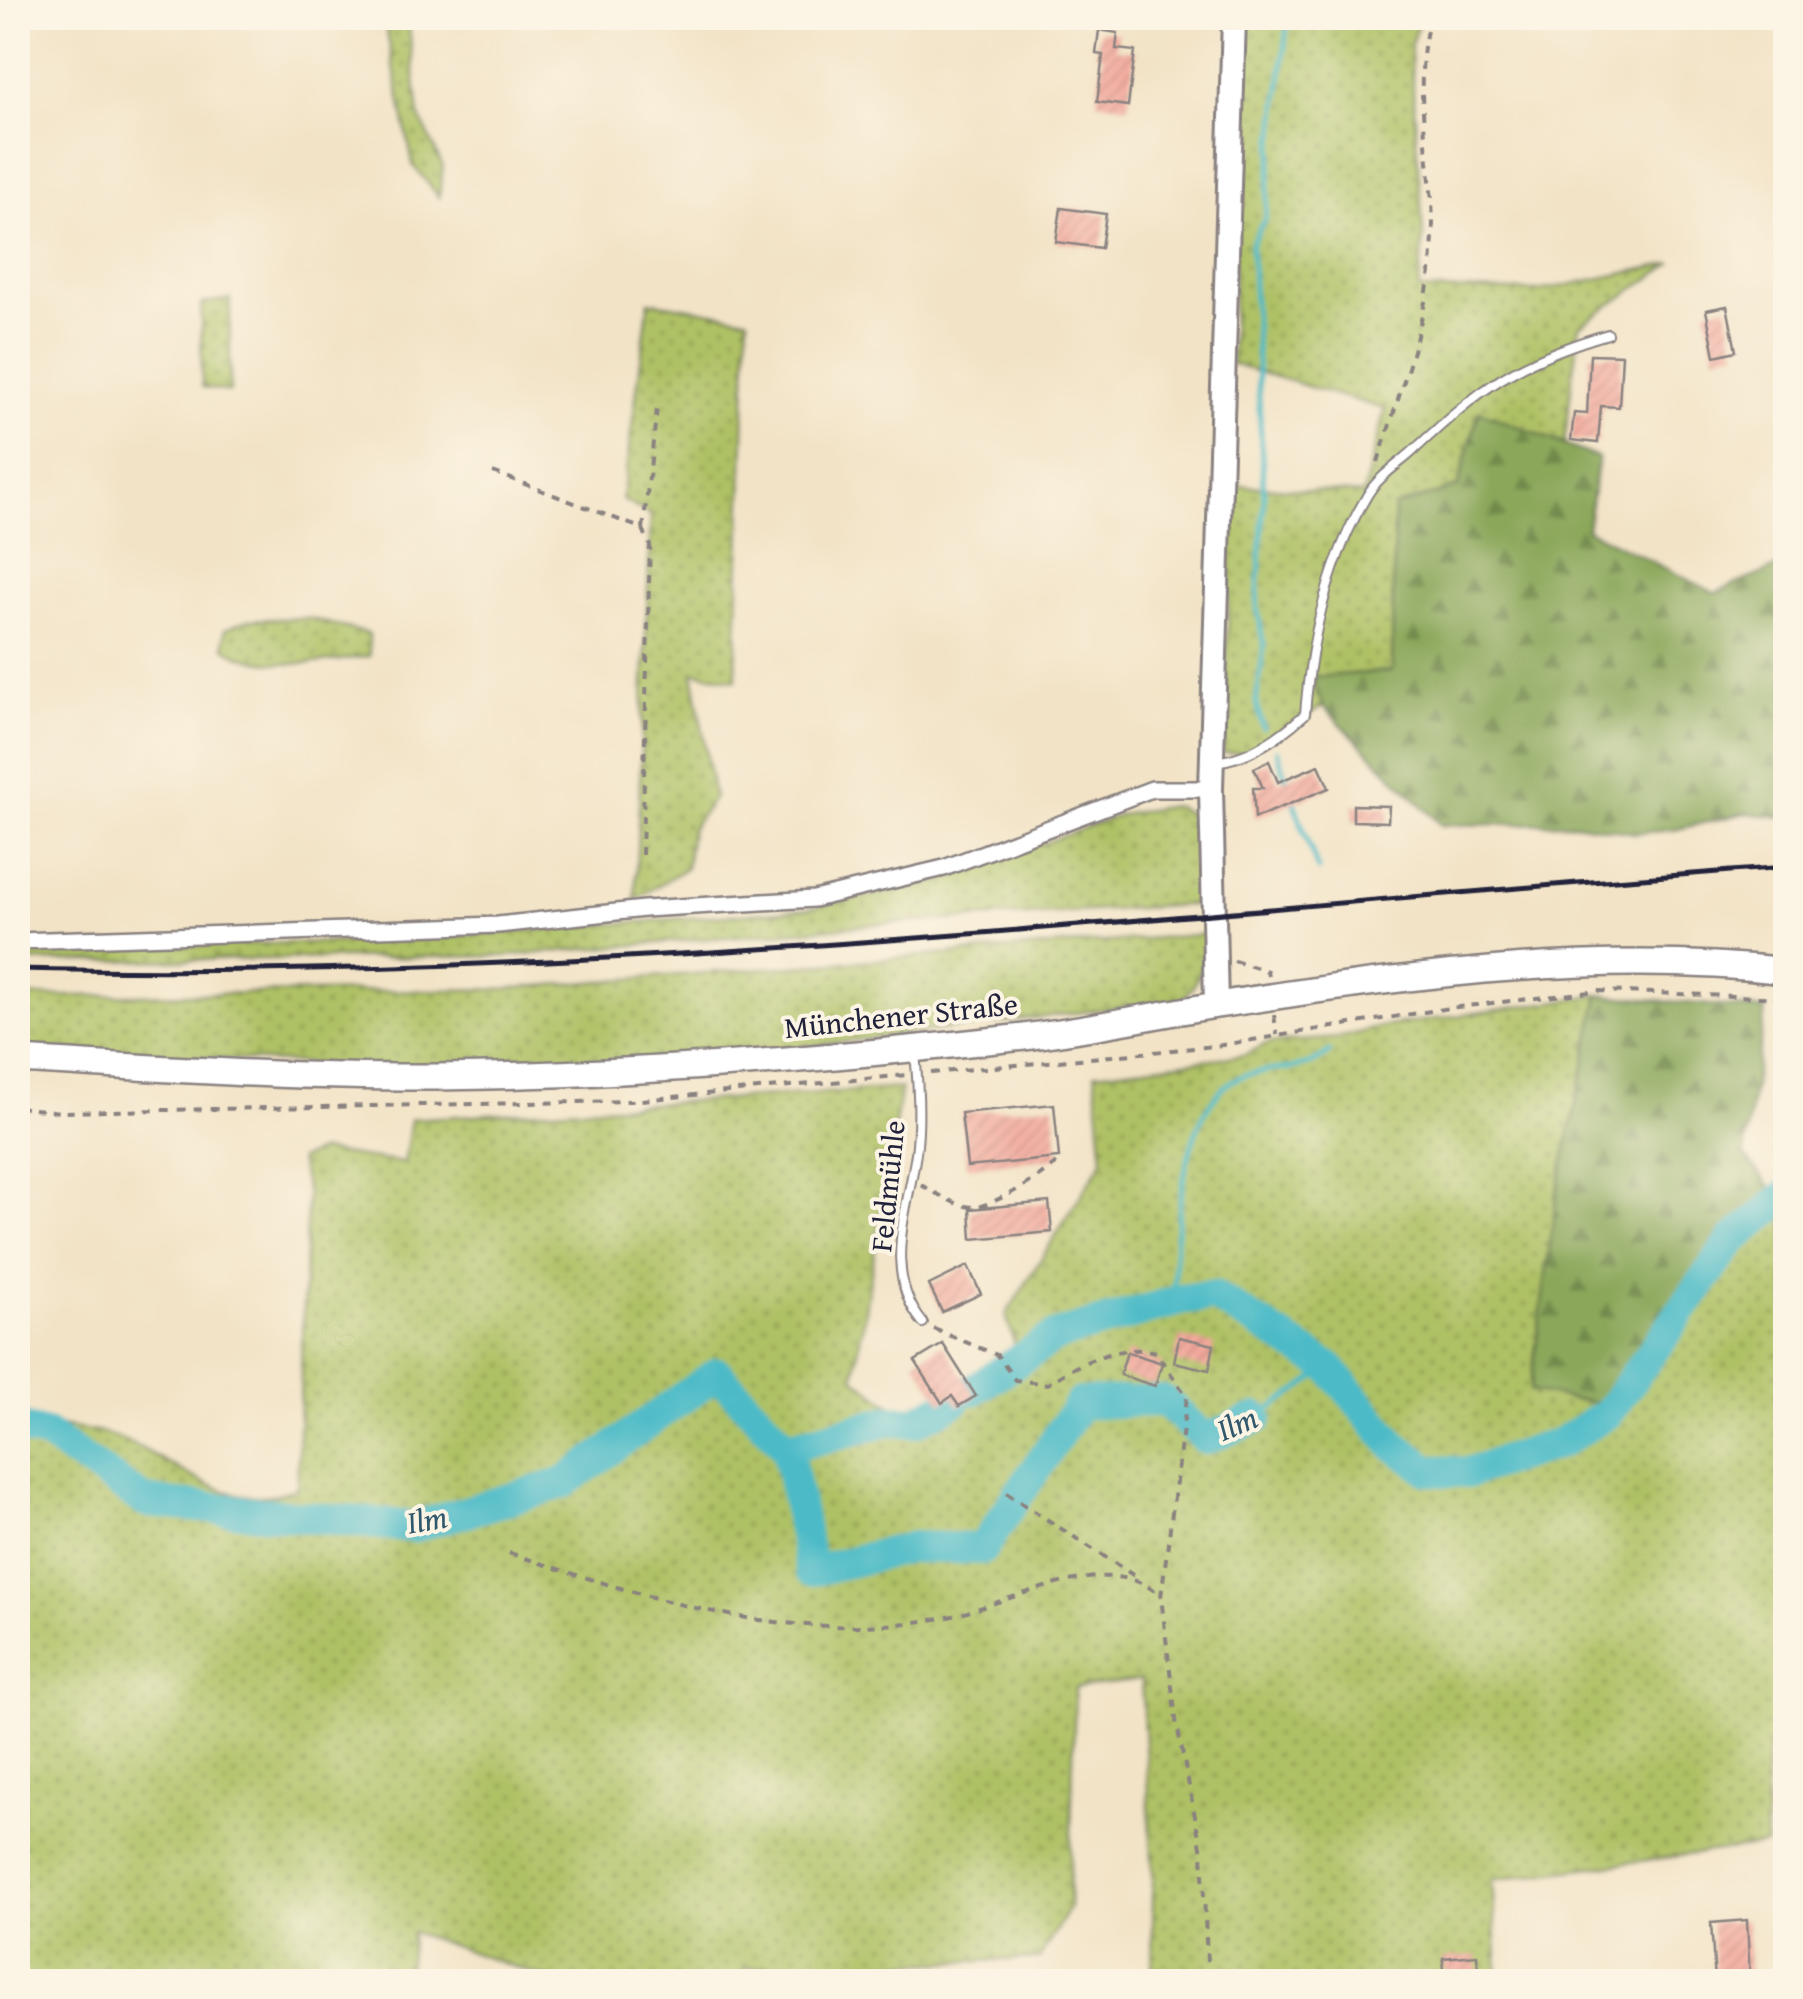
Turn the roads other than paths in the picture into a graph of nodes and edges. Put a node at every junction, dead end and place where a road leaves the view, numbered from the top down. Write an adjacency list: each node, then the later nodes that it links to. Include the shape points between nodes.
1 (1196, 18): 2 (lane)
2 (1234, 19): 4 (street)
3 (1608, 334): 4 (lane, via 1550,351 1475,394 1370,490 1330,574 1305,714 1239,758)
4 (1212, 762): 5 (street)
5 (1212, 789): 6 (street, via 1152,789 944,868 814,899 644,908 498,926); 8 (street)
6 (18, 941)
7 (1786, 971): 8 (main road, Münchener Straße, via 1576,963)
8 (1216, 1006): 9 (main road, Münchener Straße)
9 (914, 1048): 10 (main road, Münchener Straße, via 644,1071 435,1077); 11 (lane, Feldmühle, via 912,1181 899,1246 908,1294)
10 (18, 1060)
11 (923, 1323)

